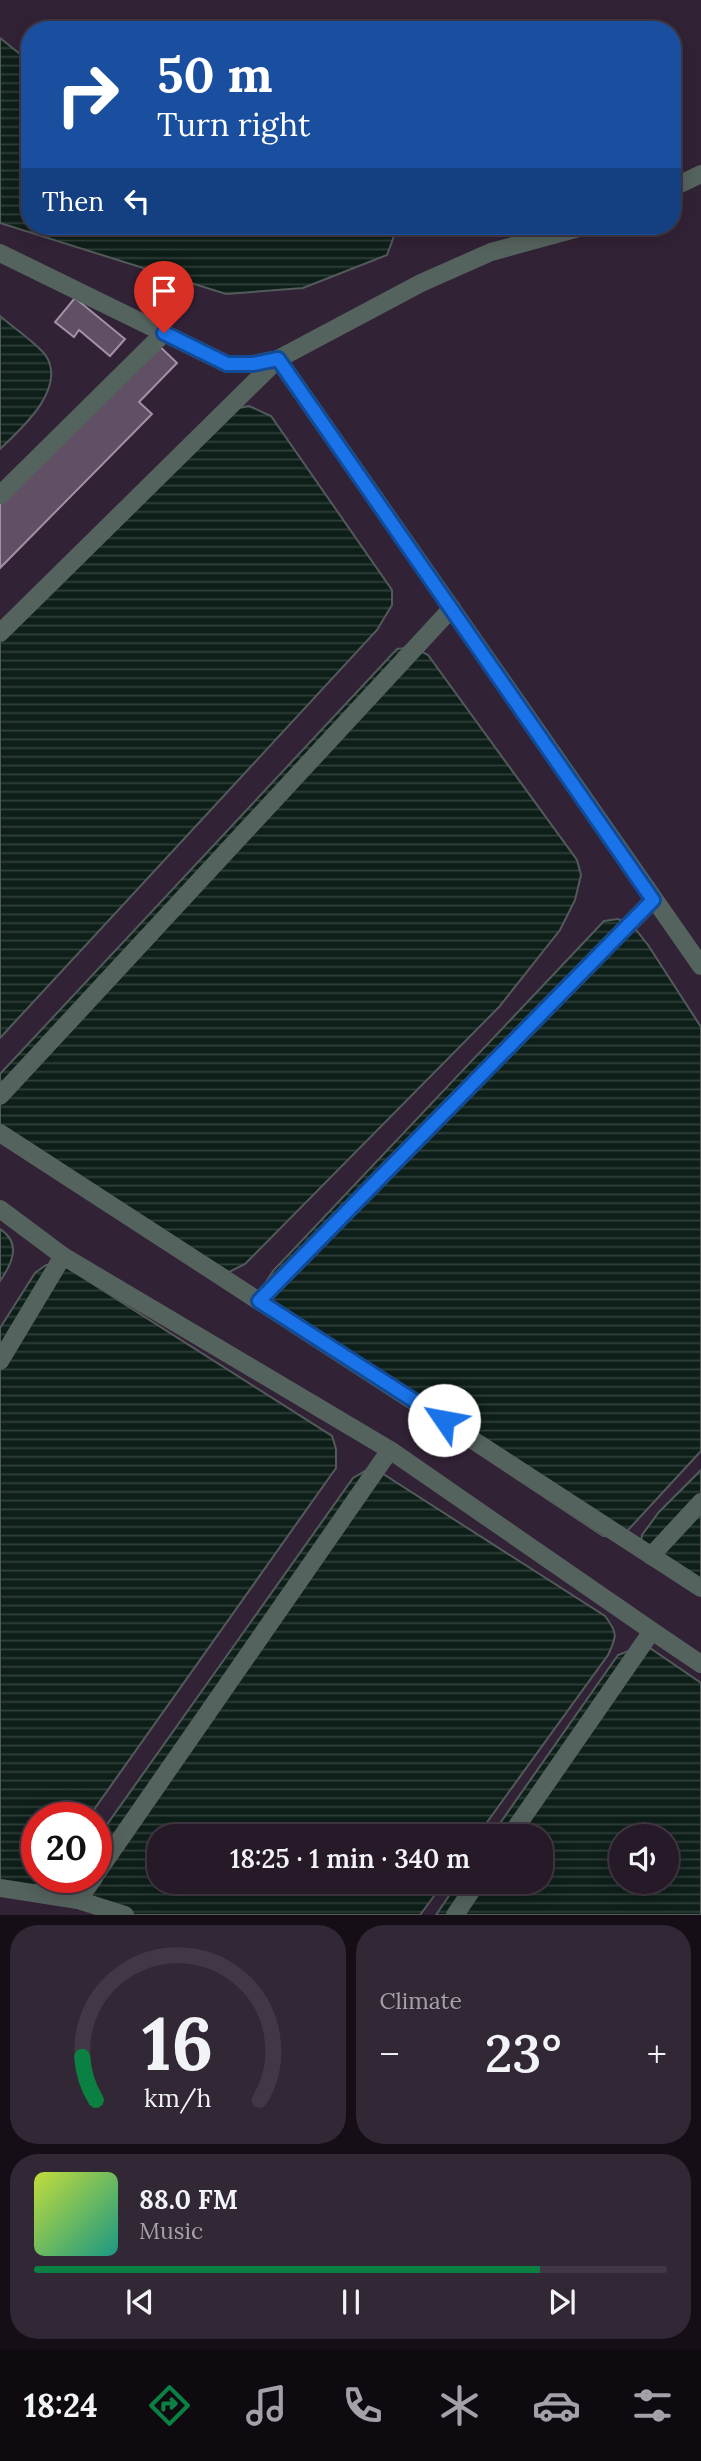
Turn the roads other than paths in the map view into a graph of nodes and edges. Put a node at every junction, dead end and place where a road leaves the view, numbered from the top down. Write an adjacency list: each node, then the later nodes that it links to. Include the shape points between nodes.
1 (701, 174): 2 (lane)
2 (681, 184)
3 (553, 235): 6 (lane, via 491,252)
4 (0, 253): 5 (lane)
5 (164, 333): 6 (lane, via 227,364); 7 (lane)
6 (278, 359): 8 (lane); 9 (lane)
7 (0, 495)
8 (452, 608): 10 (lane); 12 (lane)
9 (0, 633)
10 (653, 900): 11 (lane); 16 (lane)
11 (701, 966)
12 (0, 1096)
13 (0, 1133): 16 (lane)
14 (0, 1209): 15 (lane)
15 (62, 1256): 17 (lane); 18 (lane)
16 (259, 1301): 20 (lane)
17 (0, 1361)
18 (390, 1450): 22 (lane); 25 (lane)
19 (701, 1502): 20 (lane)
20 (651, 1556): 21 (lane)
21 (701, 1588)
22 (652, 1631): 23 (lane); 24 (lane)
23 (701, 1664)
24 (518, 1824)
25 (112, 1851)
26 (0, 1888): 29 (lane)
27 (83, 1893): 29 (lane)
28 (469, 1894): 31 (lane)
29 (78, 1900): 30 (lane)
30 (125, 1915)
31 (455, 1915)

